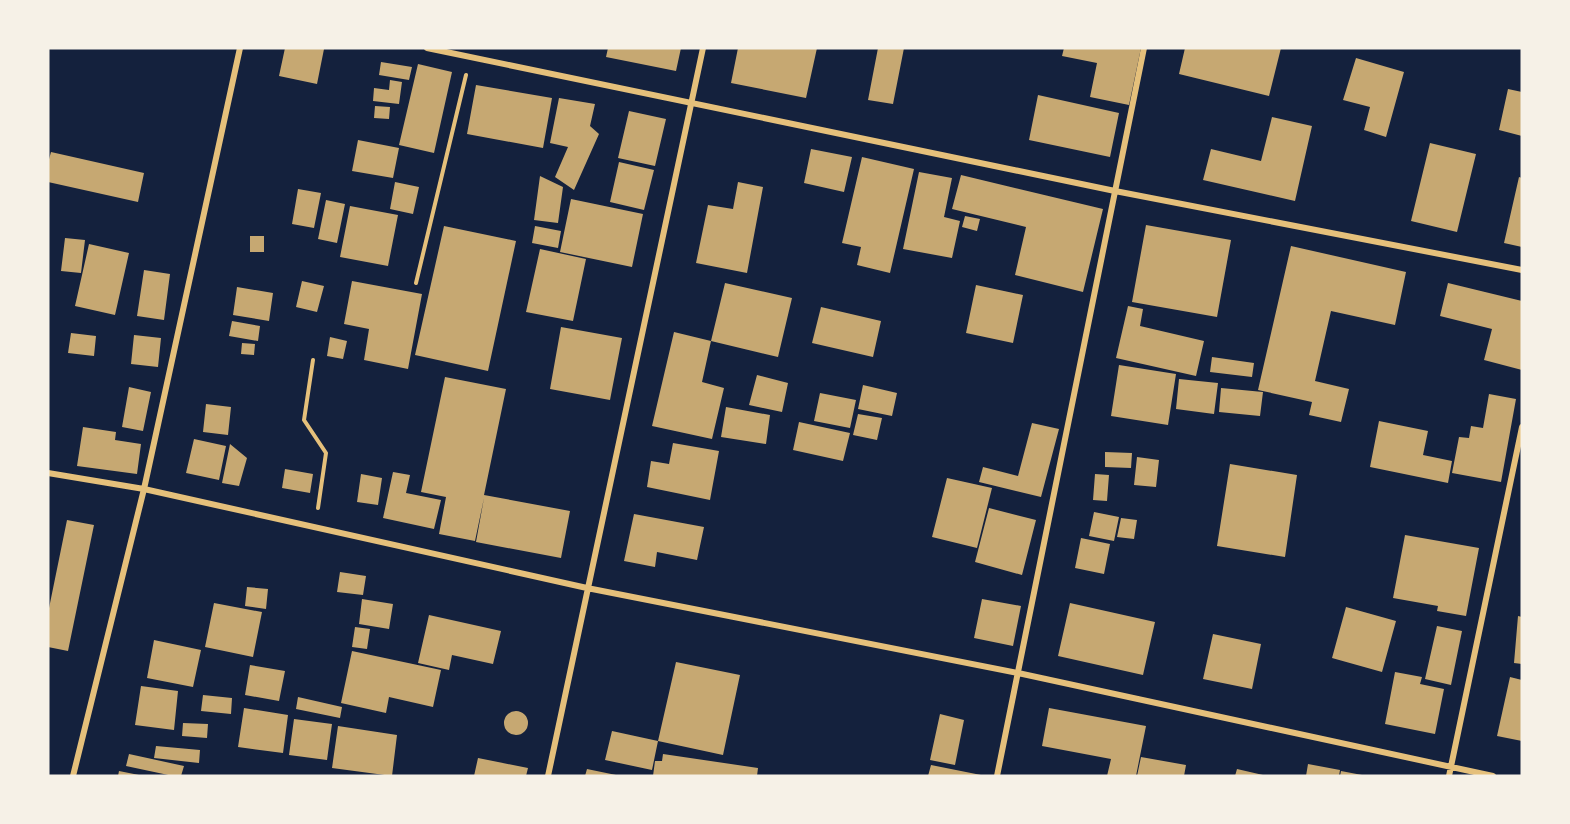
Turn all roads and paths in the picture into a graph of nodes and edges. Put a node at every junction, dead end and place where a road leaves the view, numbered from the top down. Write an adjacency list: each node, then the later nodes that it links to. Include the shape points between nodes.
1 (240, 48): 13 (street)
2 (427, 48): 5 (street)
3 (703, 48): 6 (street)
4 (1144, 48): 7 (street)
5 (470, 56): 6 (street); 9 (path)
6 (692, 104): 7 (street); 15 (street)
7 (1115, 191): 8 (street); 16 (street)
8 (1522, 270)
9 (416, 283)
10 (313, 360): 14 (path, via 304,420 327,453)
11 (1522, 427): 17 (street)
12 (48, 472): 13 (street)
13 (144, 489): 14 (street); 18 (street)
14 (315, 526): 15 (street)
15 (587, 588): 16 (street); 19 (street)
16 (1018, 673): 17 (street); 20 (street)
17 (1451, 767): 21 (street); 22 (street)
18 (72, 776)
19 (548, 776)
20 (997, 776)
21 (1449, 776)
22 (1493, 776)

